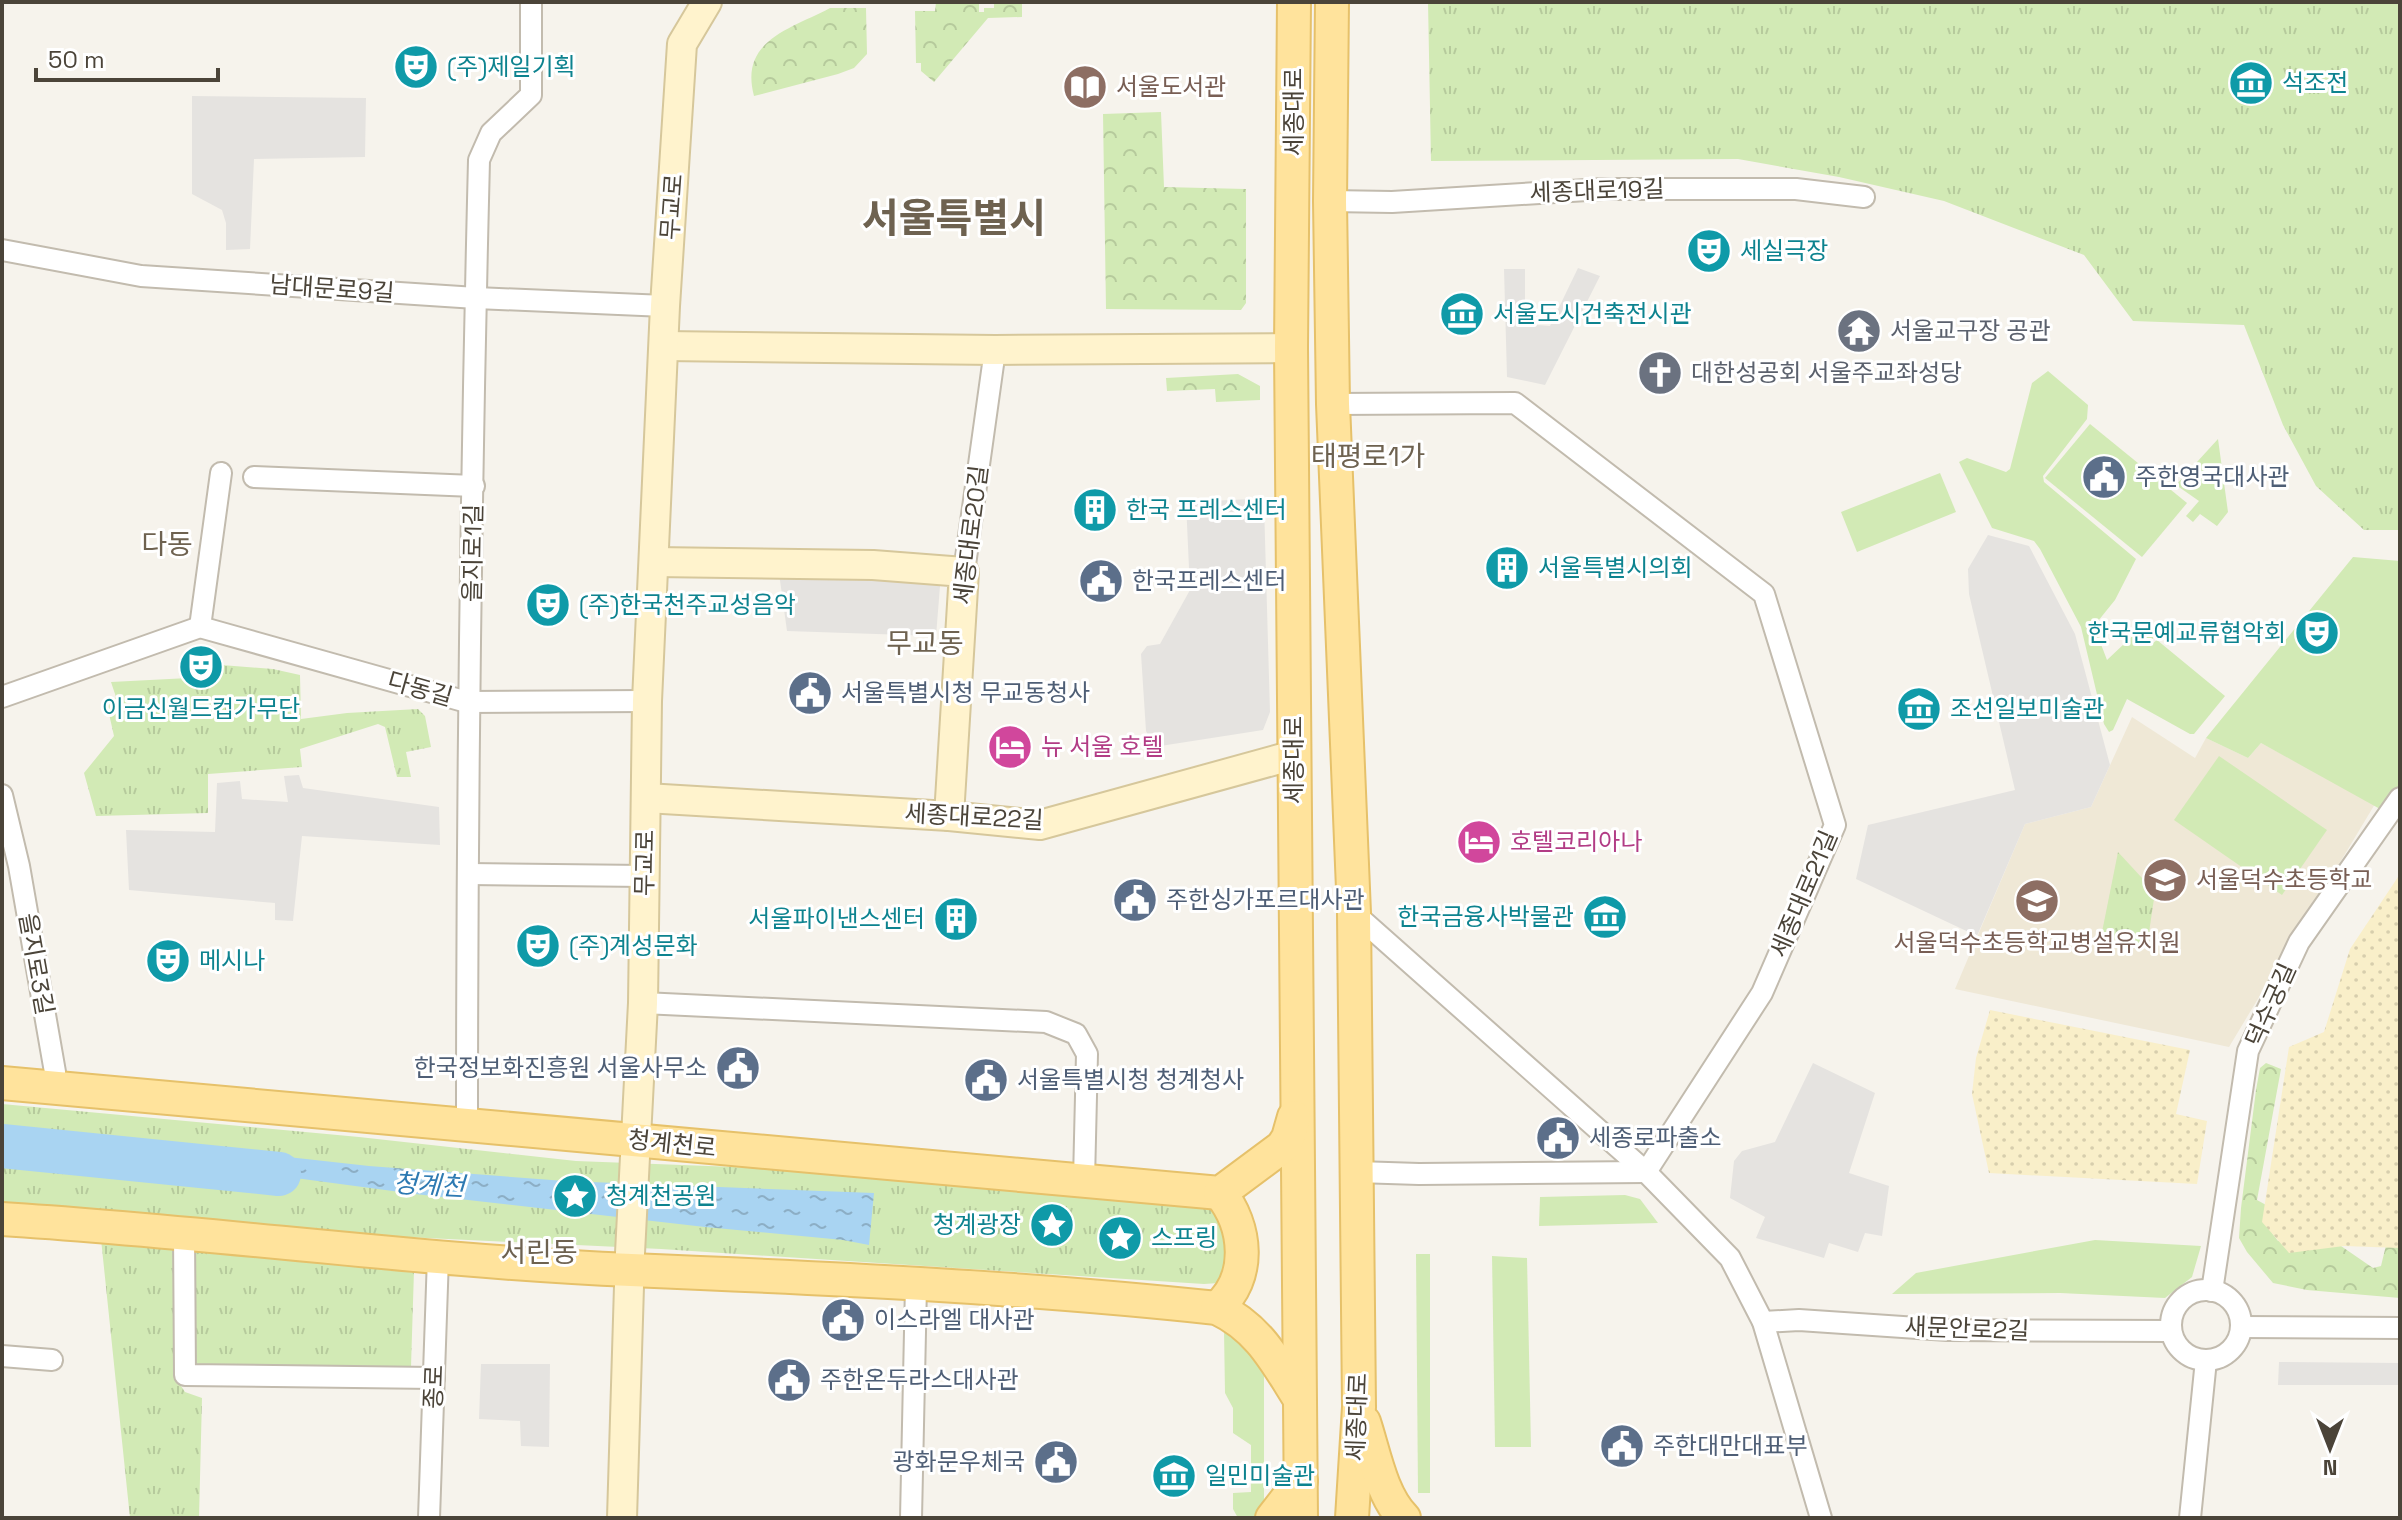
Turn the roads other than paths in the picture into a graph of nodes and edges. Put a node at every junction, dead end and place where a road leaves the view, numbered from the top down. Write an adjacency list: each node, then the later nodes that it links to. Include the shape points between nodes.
1 (531, 2): 8 (street, 을지로1길, via 531,95 491,133 479,160)
2 (707, 2): 9 (main road, 무교로, via 682,44)
3 (1294, 2): 11 (main road, 세종대로)
4 (1332, 2): 6 (main road, 세종대로)
5 (1864, 197): 6 (street, 세종대로19길, via 1796,189 1603,189)
6 (1330, 201): 13 (main road, 세종대로)
7 (2, 250): 8 (street, 남대문로9길, via 141,276)
8 (476, 298): 9 (street, 남대문로9길); 16 (street, 을지로1길)
9 (665, 306): 10 (main road, 무교로)
10 (664, 346): 12 (main road); 17 (main road, 무교로)
11 (1291, 348): 12 (main road); 23 (main road, 세종대로)
12 (995, 350): 18 (street, 세종대로20길)
13 (1333, 404): 30 (main road, 세종대로); 38 (street, 세종대로21길, via 1515,403 1764,594 1835,825 1762,993)
14 (221, 473): 19 (street)
15 (254, 477): 16 (street)
16 (474, 486): 22 (street, 을지로1길)
17 (655, 562): 18 (main road, via 873,565); 21 (main road, 무교로)
18 (964, 572): 27 (main road, 세종대로20길)
19 (200, 627): 20 (street); 22 (street, 다동길)
20 (2, 697)
21 (647, 701): 22 (street, 다동길); 25 (main road, 무교로)
22 (467, 702): 28 (street, 을지로1길)
23 (1294, 755): 27 (main road, 세종대로22길, via 1040,825); 34 (main road, 세종대로)
24 (2, 795): 33 (street, 을지로3길, via 55,1072)
25 (646, 798): 27 (main road, 세종대로22길); 29 (main road, 무교로)
26 (2400, 798): 46 (street, 덕수궁길, via 2299,942 2248,1051)
27 (949, 816)
28 (469, 874): 29 (street); 35 (street, 을지로1길)
29 (645, 876): 31 (main road, 무교로)
30 (1354, 913): 37 (main road, 세종대로); 38 (street)
31 (643, 1003): 36 (main road, 무교로); 39 (street, via 1046,1022 1076,1034 1087,1054)
32 (2, 1083): 33 (main road, 청계천로)
33 (52, 1086): 35 (main road, 청계천로)
34 (1297, 1105): 40 (main road, via 1282,1147); 56 (main road, 세종대로)
35 (467, 1124): 36 (main road, 청계천로)
36 (636, 1153): 39 (main road, 청계천로); 44 (main road, 무교로)
37 (1357, 1172): 38 (street); 57 (main road, 세종대로)
38 (1646, 1172): 48 (street, via 1730,1258)
39 (1084, 1180): 40 (main road, 청계천로)
40 (1220, 1193): 47 (main road, via 1236,1216 1242,1250 1235,1285)
41 (2, 1219): 42 (main road)
42 (184, 1233): 43 (main road); 55 (street, via 185,1375)
43 (438, 1257): 44 (main road); 55 (street, 종로)
44 (631, 1262): 45 (main road, via 673,1270); 60 (main road)
45 (916, 1285): 47 (main road); 61 (street)
46 (2212, 1291): 49 (street, via 2237,1307); 51 (street, via 2183,1298 2175,1308)
47 (1217, 1308): 56 (main road, via 1239,1318 1261,1340)
48 (1763, 1322): 51 (street, 새문안로2길); 68 (street)
49 (2242, 1327): 50 (street); 54 (street, via 2234,1347)
50 (2400, 1328)
51 (2171, 1331): 54 (street, via 2183,1352)
52 (2, 1356): 53 (street)
53 (52, 1360)
54 (2206, 1360): 69 (street)
55 (434, 1378): 59 (street, 종로)
56 (1299, 1398): 58 (main road, 세종대로)
57 (1359, 1407): 65 (main road, via 1350,1493 1347,1506); 66 (main road, 세종대로); 67 (main road, via 1385,1485)
58 (1301, 1481): 62 (main road); 63 (main road, 세종대로); 64 (main road, via 1309,1512)
59 (429, 1518)
60 (622, 1518)
61 (911, 1518)
62 (1272, 1518)
63 (1301, 1518)
64 (1316, 1518)
65 (1335, 1518)
66 (1352, 1518)
67 (1404, 1518)
68 (1821, 1518)
69 (2190, 1518)

